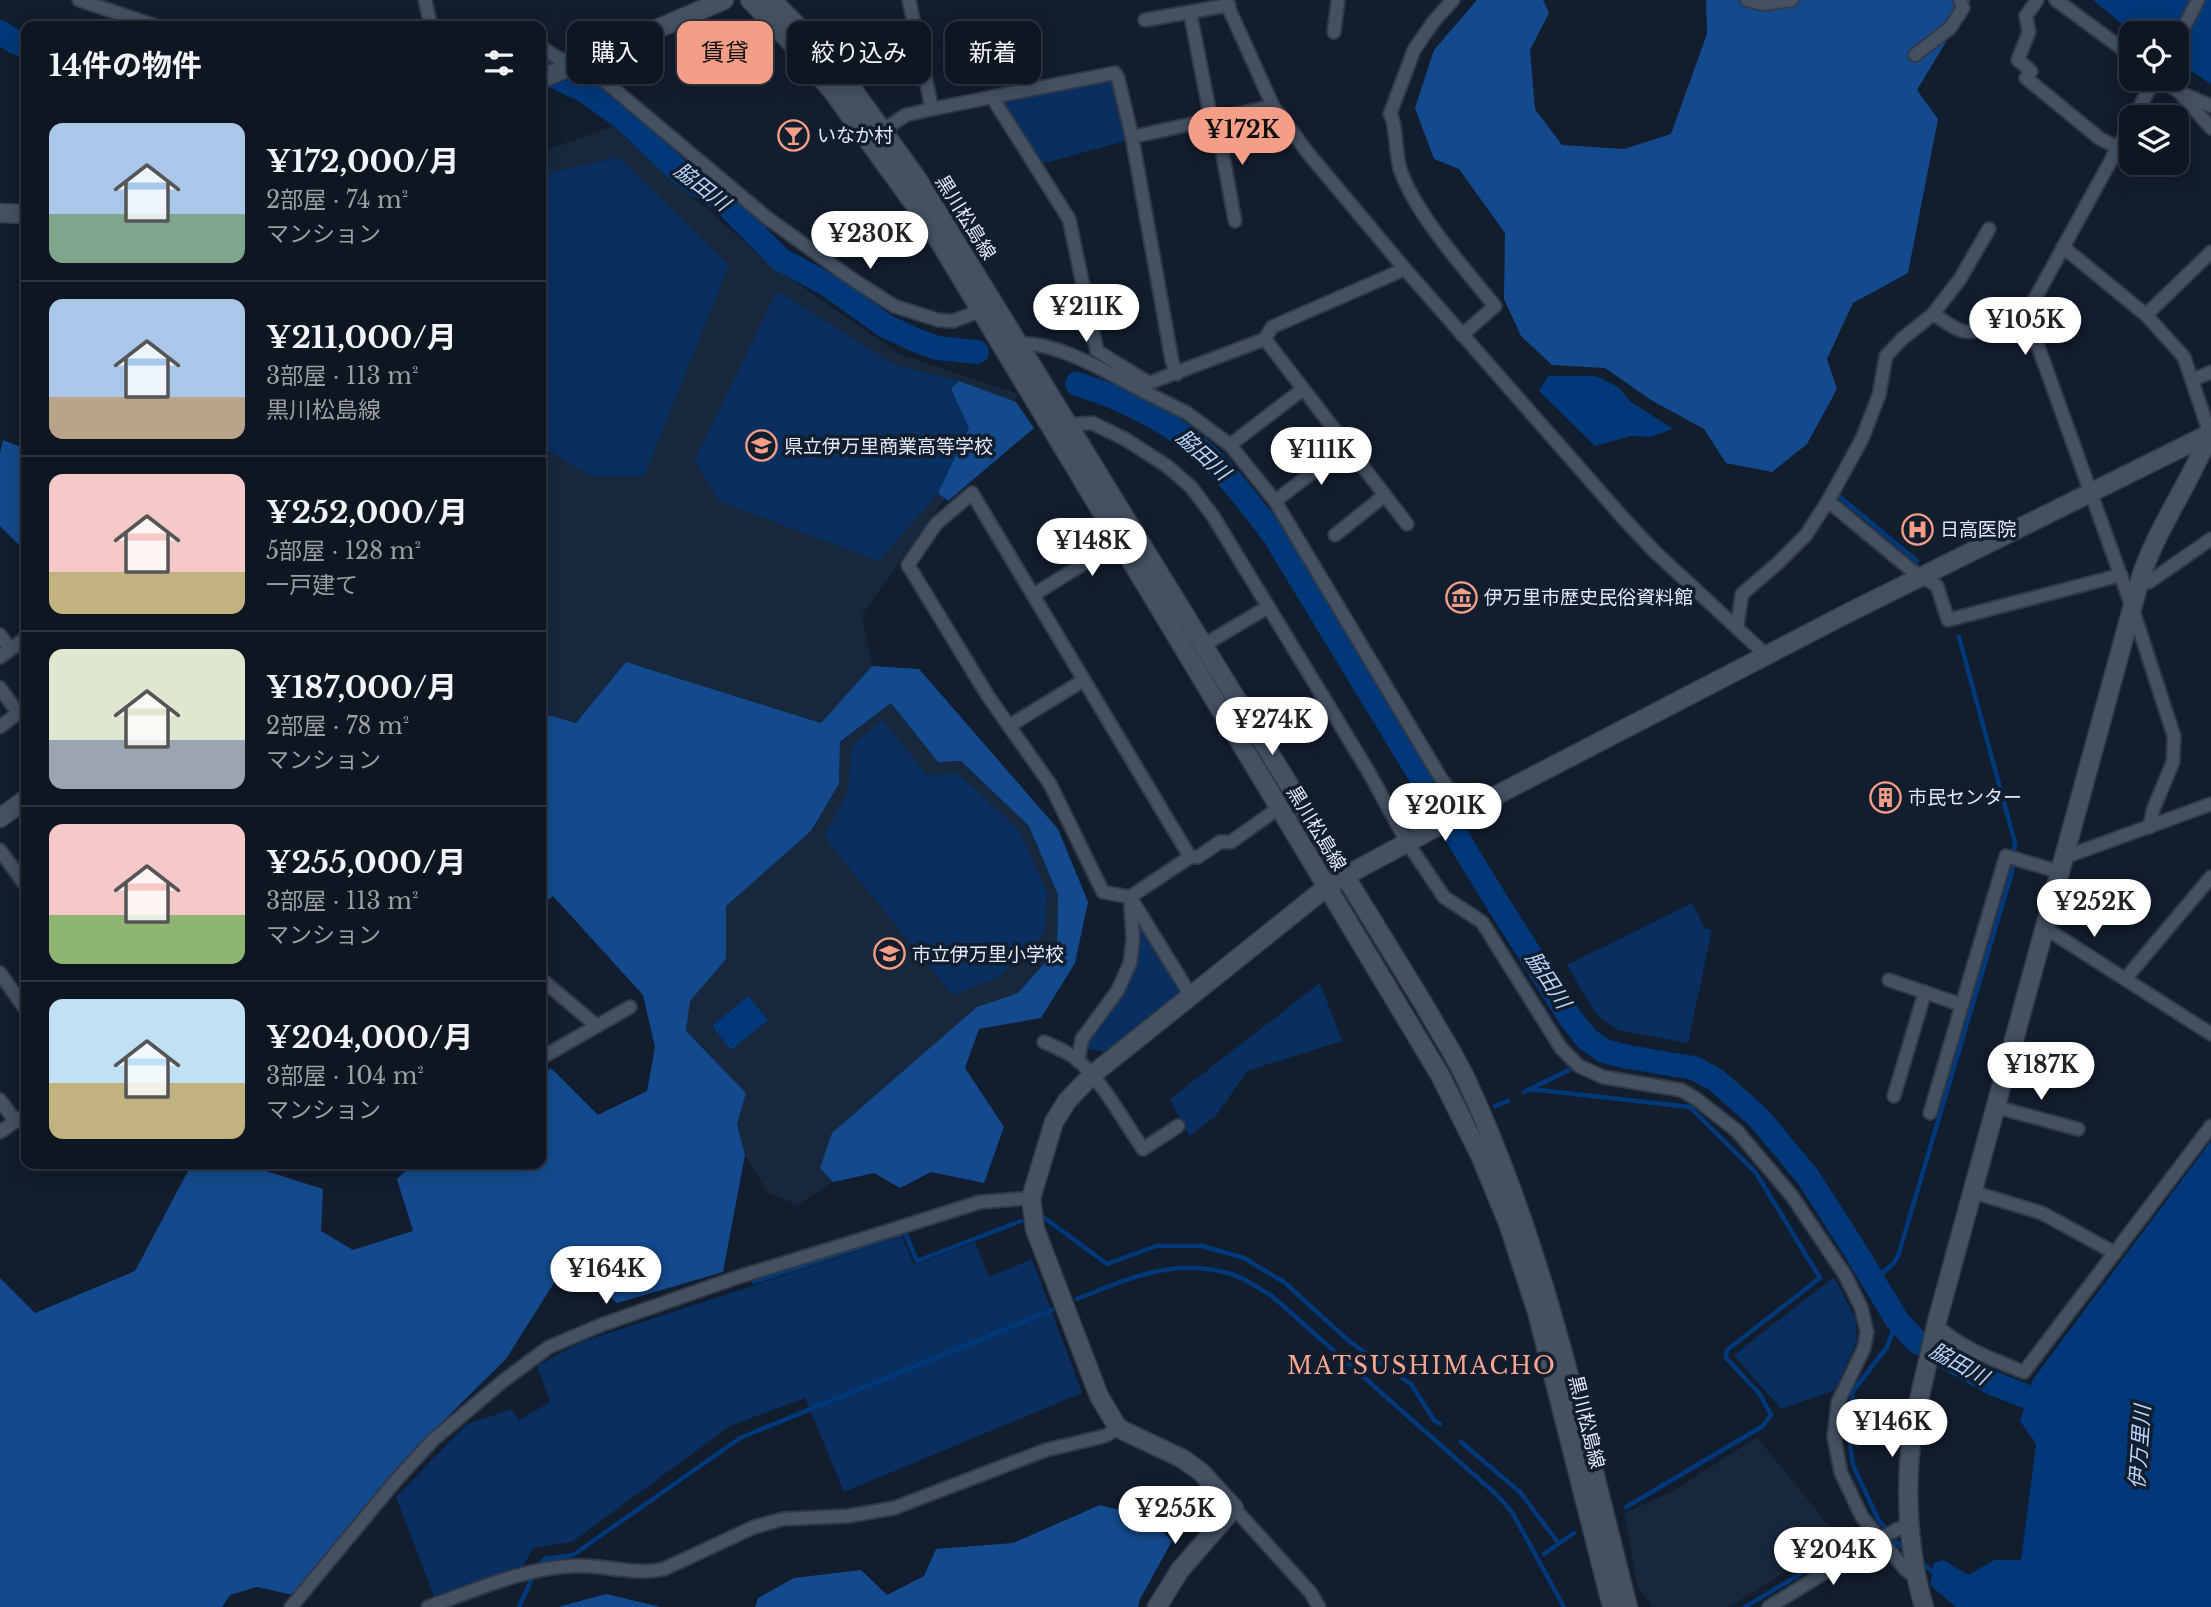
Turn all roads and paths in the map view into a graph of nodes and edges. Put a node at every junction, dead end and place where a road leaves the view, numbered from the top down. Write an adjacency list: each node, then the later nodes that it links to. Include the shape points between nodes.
1 (79, 0): 18 (street)
2 (425, 0): 19 (street)
3 (724, 0): 21 (main road)
4 (750, 0): 48 (main road, 黒川松島線, via 833,92 885,161)
5 (772, 0): 37 (main road, 黒川松島線, via 832,61)
6 (909, 0): 34 (street)
7 (1338, 0): 22 (street)
8 (1453, 0): 51 (street, via 1414,50 1390,114 1400,171 1411,192 1443,242 1495,306)
9 (1748, 0): 10 (street, via 1763,4)
10 (1792, 0)
11 (1960, 0): 25 (street, via 1964,8 1950,28)
12 (2037, 0): 39 (street, via 2026,16 2029,32 2018,60 2031,71 2026,78 2099,138)
13 (2056, 0): 23 (street)
14 (2198, 0): 20 (street)
15 (1227, 3): 16 (street); 32 (street)
16 (1190, 12): 17 (street); 35 (street)
17 (1145, 20)
18 (141, 21)
19 (430, 21)
20 (2187, 21)
21 (663, 26)
22 (1334, 32)
23 (2119, 47)
24 (546, 50): 26 (street)
25 (1915, 55)
26 (567, 61)
27 (567, 67): 28 (main road)
28 (546, 77)
29 (608, 84): 48 (street, via 766,217 894,306 953,321)
30 (2179, 92): 33 (street); 36 (street)
31 (992, 97): 34 (street); 38 (street, via 1115,73); 57 (street, via 1069,219 1097,351)
32 (1273, 106): 35 (street); 46 (street)
33 (2211, 106)
34 (932, 109): 37 (street, via 906,115)
35 (1213, 119): 38 (street); 42 (street)
36 (2211, 128)
37 (883, 130): 53 (main road, 黒川松島線)
38 (1132, 137): 55 (street)
39 (2118, 148): 44 (street)
40 (0, 213): 41 (main road)
41 (21, 214)
42 (1235, 221)
43 (1989, 229): 49 (street)
44 (2063, 247): 47 (street); 50 (street)
45 (2211, 252): 50 (street)
46 (1405, 270): 51 (street); 52 (street, via 1272,327)
47 (2031, 306): 49 (street, via 1978,331 1963,331); 63 (street, via 2029,321)
48 (980, 311): 69 (main road, 黒川松島線)
49 (1933, 314): 66 (street, via 1886,356 1870,417)
50 (2146, 315): 56 (street, via 2184,357)
51 (1462, 335): 77 (street, via 1654,551)
52 (1265, 339): 55 (street); 58 (street)
53 (1018, 344): 57 (street, via 1031,342); 59 (main road, 黒川松島線)
54 (2211, 372): 56 (street)
55 (1177, 374): 57 (street)
56 (2192, 380): 60 (street)
57 (1146, 387): 61 (street)
58 (1303, 389): 61 (street); 62 (street)
59 (1067, 425): 69 (main road, 黒川松島線); 75 (street, via 1092,423 1125,439 1191,487)
60 (2211, 434): 63 (main road); 73 (main road, via 2149,552)
61 (1230, 445): 65 (street)
62 (1347, 446): 64 (street); 65 (street)
63 (2091, 494): 71 (main road); 72 (street)
64 (1385, 495): 67 (street); 68 (street)
65 (1275, 501): 90 (street, via 1442,780)
66 (1828, 501): 71 (street); 77 (street, via 1805,535 1742,594)
67 (1407, 524)
68 (1335, 535)
69 (1126, 537): 74 (street); 80 (main road, 黒川松島線); 89 (main road, 黒川松島線)
70 (2211, 539): 73 (street, via 2149,582)
71 (1923, 575): 72 (street, via 1937,586 1948,620); 82 (main road)
72 (2121, 575): 76 (street)
73 (2139, 583): 76 (main road)
74 (1033, 595): 83 (street); 85 (street, via 972,493 936,523 908,565)
75 (1268, 607): 80 (street); 93 (street)
76 (2132, 607): 92 (street, via 2174,736 2173,762); 96 (main road)
77 (1737, 626): 82 (street)
78 (0, 635): 81 (street)
79 (21, 642): 81 (street)
80 (1202, 646): 97 (main road, 黒川松島線)
81 (5, 653)
82 (1766, 655): 90 (main road)
83 (1084, 680): 85 (street); 95 (street)
84 (0, 688): 86 (street, via 18,713)
85 (1009, 726): 101 (street, via 1050,784 1103,892)
86 (0, 727)
87 (21, 803): 91 (main road)
88 (2211, 804): 92 (street)
89 (1280, 807): 95 (street, via 1231,842 1220,842 1198,857); 100 (main road, 黒川松島線)
90 (1466, 811): 93 (main road)
91 (0, 818)
92 (2150, 827): 96 (street)
93 (1407, 842): 97 (main road); 134 (street, via 1444,897 1482,922 1561,1048 1579,1066 1603,1077 1681,1090 1695,1098 1737,1131 1792,1196 1861,1307 1867,1332 1864,1348 1838,1402 1834,1437 1841,1473 1862,1517)
94 (0, 850): 99 (street)
95 (1190, 857): 101 (street)
96 (2062, 865): 102 (main road); 110 (street, via 2006,856)
97 (1345, 876): 100 (main road); 141 (main road, 黒川松島線, via 1464,1074 1501,1159 1554,1318)
98 (2211, 877): 104 (street)
99 (21, 879)
100 (1328, 886): 108 (main road); 140 (main road, 黒川松島線, via 1440,1075 1508,1223 1537,1312)
101 (1130, 897): 108 (street); 116 (street, via 1130,963 1118,990 1082,1039)
102 (2045, 928): 104 (street); 120 (main road)
103 (0, 973): 109 (street)
104 (2126, 978): 113 (street)
105 (1889, 980): 107 (street)
106 (546, 983): 112 (street)
107 (1925, 992): 110 (street); 118 (street)
108 (1191, 996): 117 (main road)
109 (21, 1003)
110 (1962, 1005): 121 (street)
111 (630, 1007): 112 (street)
112 (597, 1026): 115 (street)
113 (2211, 1034)
114 (1044, 1042): 116 (street)
115 (546, 1055)
116 (1078, 1061): 117 (street)
117 (1092, 1075): 123 (street, via 1143,1149); 128 (main road, via 1054,1122)
118 (1894, 1096)
119 (0, 1100): 122 (street)
120 (1996, 1107): 125 (street); 127 (main road)
121 (1930, 1113)
122 (21, 1117): 126 (street)
123 (1178, 1126)
124 (2211, 1126): 129 (street)
125 (2078, 1129)
126 (0, 1132)
127 (1973, 1192): 129 (street, via 2042,1213); 130 (main road)
128 (1031, 1198): 131 (main road, via 1035,1229 1099,1396); 136 (street, via 980,1202 738,1277 549,1347 433,1440)
129 (2115, 1253): 130 (street, via 2024,1372 1974,1352)
130 (1936, 1325): 133 (main road, via 1913,1432)
131 (1118, 1428): 132 (main road, via 1201,1472); 137 (street, via 894,1508 783,1519 754,1527 664,1569 542,1569)
132 (1234, 1508): 138 (main road, via 1180,1570); 139 (street)
133 (1910, 1523): 134 (street); 135 (main road)
134 (1879, 1539): 135 (street); 142 (street)
135 (1915, 1577): 143 (main road)
136 (291, 1607)
137 (428, 1607)
138 (1157, 1607)
139 (1319, 1607)
140 (1612, 1607)
141 (1628, 1607)
142 (1769, 1607)
143 (1924, 1607)

